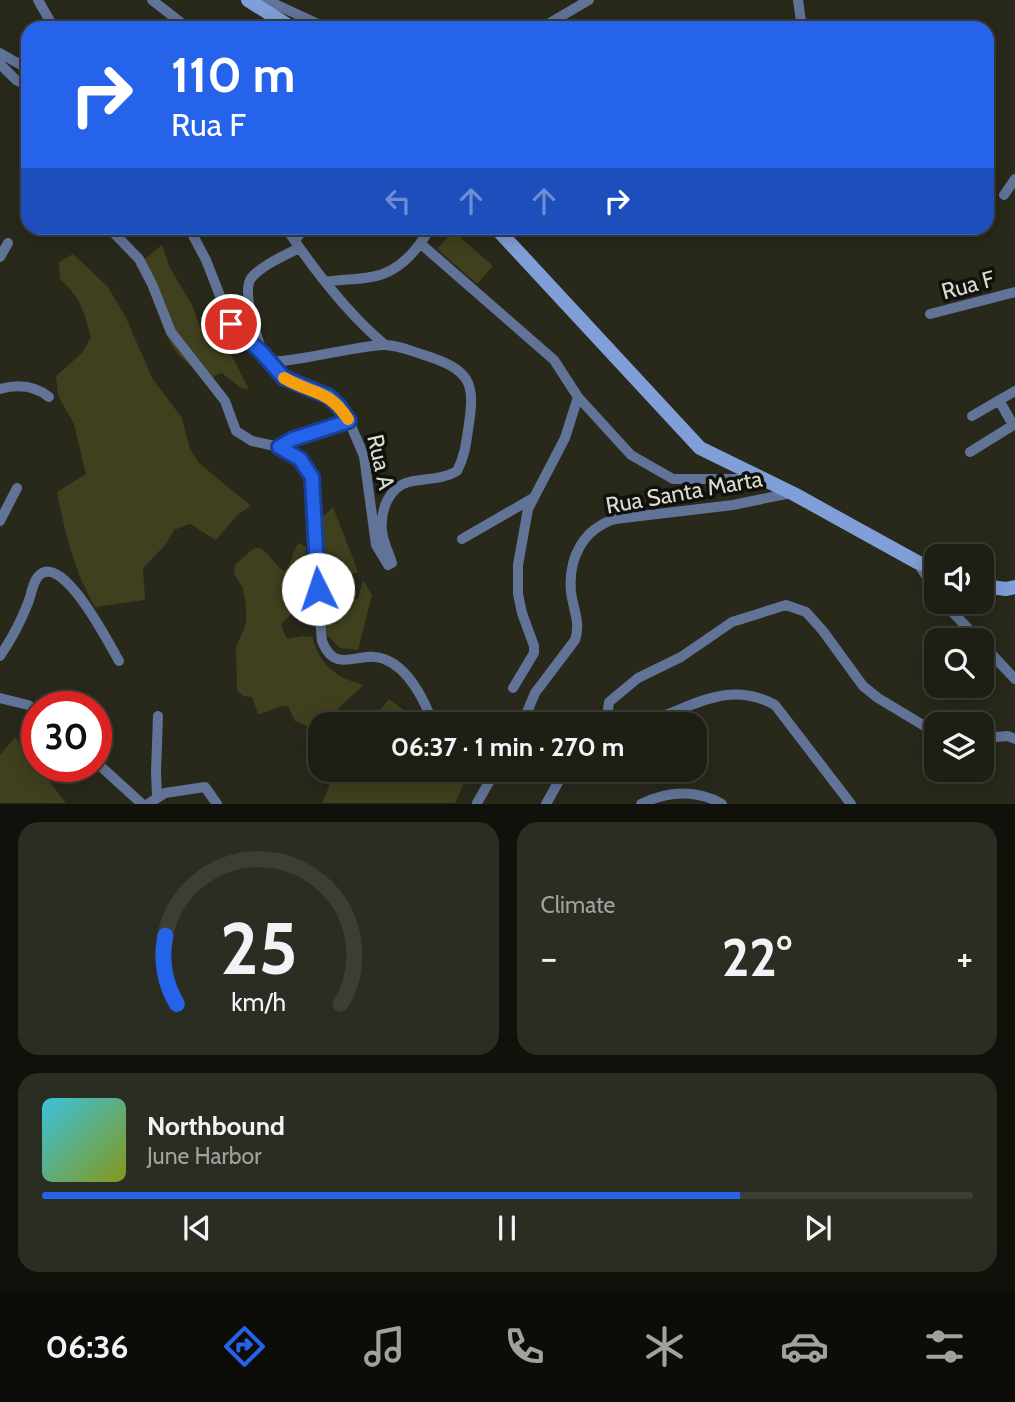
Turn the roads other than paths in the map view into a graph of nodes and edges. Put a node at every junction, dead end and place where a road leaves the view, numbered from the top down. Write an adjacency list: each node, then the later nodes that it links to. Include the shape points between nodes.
1 (38, 0): 7 (street)
2 (152, 0): 8 (street)
3 (248, 0): 9 (street)
4 (266, 0): 10 (street)
5 (589, 0): 11 (street)
6 (798, 0): 12 (street)
7 (50, 21)
8 (179, 21)
9 (281, 21)
10 (312, 21)
11 (553, 21)
12 (801, 21)
13 (0, 53): 15 (street)
14 (0, 64): 16 (street)
15 (21, 65)
16 (21, 82)
17 (1015, 179): 18 (street)
18 (1004, 195)
19 (116, 235): 43 (street, via 139,259 171,332 225,401 236,431 252,441)
20 (193, 235): 33 (street, Rua A, via 231,324)
21 (291, 235): 26 (street)
22 (301, 235): 26 (street)
23 (426, 235): 27 (street)
24 (502, 235): 45 (street, via 700,448)
25 (8, 243): 28 (street)
26 (297, 244): 29 (street); 33 (street, via 250,278 247,287)
27 (421, 244): 29 (street, via 385,273); 38 (street, via 554,360)
28 (0, 257)
29 (326, 282): 32 (street)
30 (1015, 292): 31 (street, Rua F)
31 (930, 314)
32 (384, 345): 34 (street); 41 (street, Rua A, via 449,363 463,374 473,399 457,471 406,482 386,501 382,531 392,563 388,565 376,545 364,456)
33 (262, 353): 34 (street, Rua A)
34 (270, 362): 41 (street, Rua A, via 284,378 328,396)
35 (0, 389): 37 (street, via 29,387)
36 (1015, 390): 39 (street)
37 (49, 397)
38 (578, 397): 45 (street, via 631,456 673,479); 48 (street, via 565,438)
39 (999, 400): 40 (street); 42 (street)
40 (972, 416)
41 (349, 421): 43 (street)
42 (1014, 424): 44 (street)
43 (279, 447): 65 (street, via 300,459 312,477 315,564 327,652 335,659 382,657 394,664 407,676)
44 (970, 452)
45 (763, 479): 47 (street)
46 (17, 488): 49 (street)
47 (792, 493): 51 (street); 66 (street, Rua Santa Marta, via 601,524 579,546 572,561 571,592 578,624 575,640)
48 (533, 498): 50 (street); 62 (street, via 518,565 518,594 534,653)
49 (0, 521)
50 (462, 539)
51 (917, 562): 52 (street); 53 (street)
52 (924, 565)
53 (924, 573)
54 (1015, 587): 55 (street)
55 (994, 588)
56 (954, 614): 57 (street)
57 (967, 628)
58 (0, 656): 60 (street, via 36,579 50,572 62,576 76,592)
59 (994, 657): 61 (street)
60 (119, 661)
61 (1015, 679)
62 (513, 688)
63 (0, 698): 64 (street)
64 (21, 703)
65 (427, 712)
66 (527, 712)
67 (606, 712): 70 (street, via 609,702 638,678 681,657 732,622 786,605 806,611 863,686)
68 (671, 712): 84 (street, via 715,697 767,700)
69 (158, 716): 76 (street)
70 (924, 726)
71 (994, 737): 72 (street)
72 (1015, 739)
73 (112, 776): 77 (street)
74 (489, 782): 80 (street)
75 (558, 782): 81 (street)
76 (157, 796): 78 (street); 79 (street, via 205,787)
77 (142, 803)
78 (148, 803)
79 (217, 803)
80 (477, 803)
81 (546, 803)
82 (641, 803): 83 (street, via 683,792)
83 (722, 803)
84 (851, 803)

